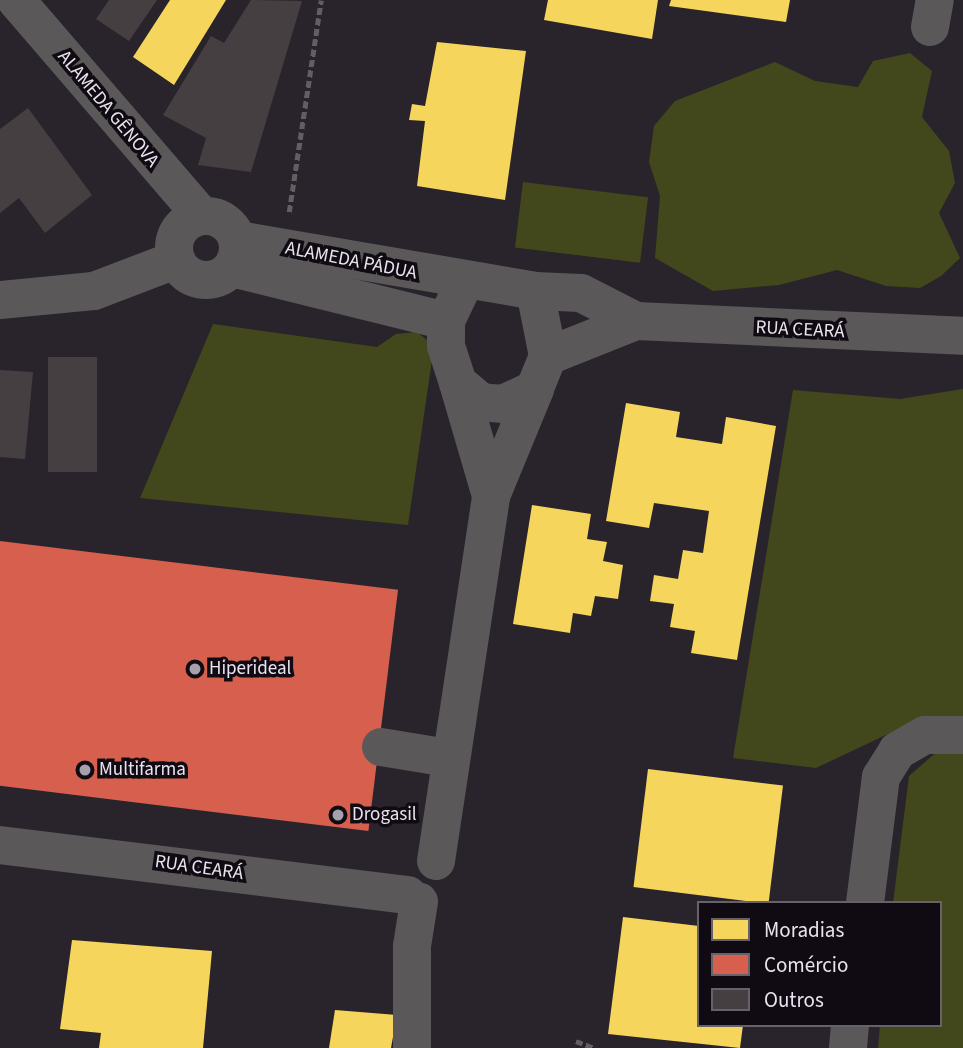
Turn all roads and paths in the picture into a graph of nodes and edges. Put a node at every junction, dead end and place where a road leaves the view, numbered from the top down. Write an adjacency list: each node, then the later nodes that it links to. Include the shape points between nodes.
1 (16, 0): 3 (street, ALAMEDA GÊNOVA)
2 (321, 0): 4 (path)
3 (202, 216): 5 (street, via 218,217); 6 (street, via 184,224 174,240)
4 (284, 247): 5 (street, ALAMEDA PÁDUA); 7 (street, ALAMEDA PÁDUA)
5 (235, 254): 6 (street, via 201,280); 10 (street, ALAMEDA PÁDUA)
6 (176, 260): 9 (street, via 94,291)
7 (464, 283): 8 (street); 10 (street)
8 (535, 291): 11 (street, RUA CEARÁ, via 580,293); 13 (street)
9 (0, 300)
10 (446, 321): 14 (street, via 446,346)
11 (636, 321): 12 (street, RUA CEARÁ); 13 (street, RUA CEARÁ)
12 (963, 336)
13 (542, 373): 14 (street, via 503,404 481,402); 15 (street)
14 (458, 383): 15 (street)
15 (491, 496): 18 (street)
16 (963, 735): 21 (street, via 925,735 897,751 881,777)
17 (381, 747): 18 (street)
18 (448, 758): 20 (street, via 439,810)
19 (12, 841): 20 (street, RUA CEARÁ, via 363,889)
20 (417, 880): 24 (street)
21 (865, 901)
22 (850, 1027): 26 (street)
23 (576, 1041): 25 (path)
24 (412, 1048)
25 (594, 1048)
26 (848, 1048)

